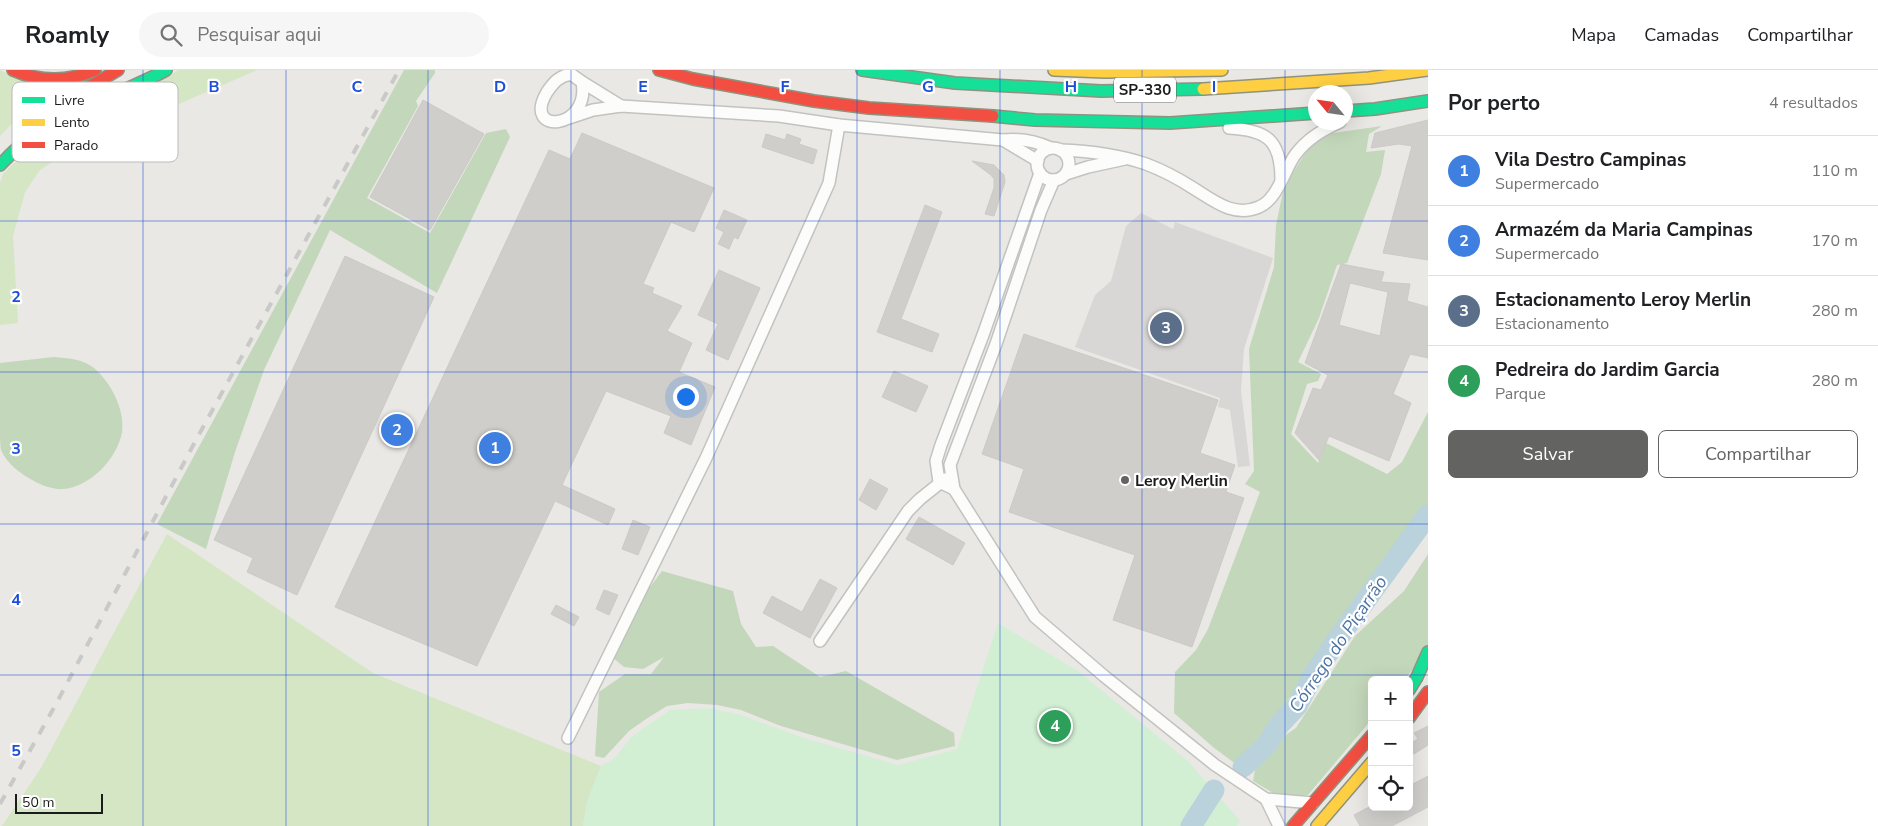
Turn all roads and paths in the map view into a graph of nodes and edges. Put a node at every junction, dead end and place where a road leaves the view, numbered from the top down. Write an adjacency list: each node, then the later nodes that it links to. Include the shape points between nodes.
1 (13, 70): 2 (main road, via 45,79 86,75)
2 (95, 70)
3 (118, 70): 12 (main road)
4 (166, 70): 13 (main road)
5 (658, 70): 18 (main road, via 814,101)
6 (862, 70): 9 (main road, SP-330, via 955,83 1101,91 1197,90 1369,78)
7 (1054, 70): 8 (main road, SP-330)
8 (1222, 70)
9 (1428, 70)
10 (572, 72): 14 (street); 22 (street, via 557,79 542,104 546,119 554,123)
11 (759, 79): 18 (main road)
12 (97, 82)
13 (145, 82)
14 (582, 82): 16 (street); 22 (street, via 581,100)
15 (1428, 101): 17 (main road)
16 (621, 106): 22 (street); 24 (street, via 780,116)
17 (1375, 109): 19 (main road); 21 (street)
18 (917, 110): 23 (main road, via 1035,120)
19 (1353, 111)
20 (1308, 114): 23 (main road)
21 (1353, 117)
22 (568, 118)
23 (1170, 123): 36 (street, via 1254,130 1262,134 1276,146)
24 (839, 125): 27 (street); 45 (street, via 829,183 706,458)
25 (1323, 130): 36 (street, via 1315,134 1295,155)
26 (12, 140): 29 (main road)
27 (1003, 140): 28 (street, via 1034,141); 33 (street)
28 (1056, 149): 31 (street, via 1109,153); 33 (street, via 1042,153); 34 (street, via 1065,153 1069,163)
29 (0, 152)
30 (12, 152): 32 (main road)
31 (1127, 159): 34 (street); 36 (street, via 1146,164 1220,205 1239,211 1255,209 1270,201)
32 (0, 165)
33 (1039, 167): 35 (street, via 1043,177); 38 (street, via 983,335 941,445 936,462)
34 (1066, 174): 35 (street)
35 (1054, 180): 37 (street, via 950,465)
36 (1281, 180)
37 (951, 476): 38 (street); 39 (street)
38 (939, 482): 39 (street); 40 (street, via 908,512)
39 (954, 489): 50 (street, via 1035,617 1215,765)
40 (820, 641)
41 (1428, 652): 42 (main road)
42 (1413, 684)
43 (1428, 692): 44 (main road)
44 (1413, 713)
45 (568, 738)
46 (1368, 740): 47 (main road)
47 (1356, 754): 48 (main road); 51 (main road)
48 (1368, 762)
49 (1368, 765): 54 (main road)
50 (1266, 799): 51 (street); 52 (street)
51 (1312, 803): 53 (main road)
52 (1279, 826)
53 (1293, 826)
54 (1317, 826)

